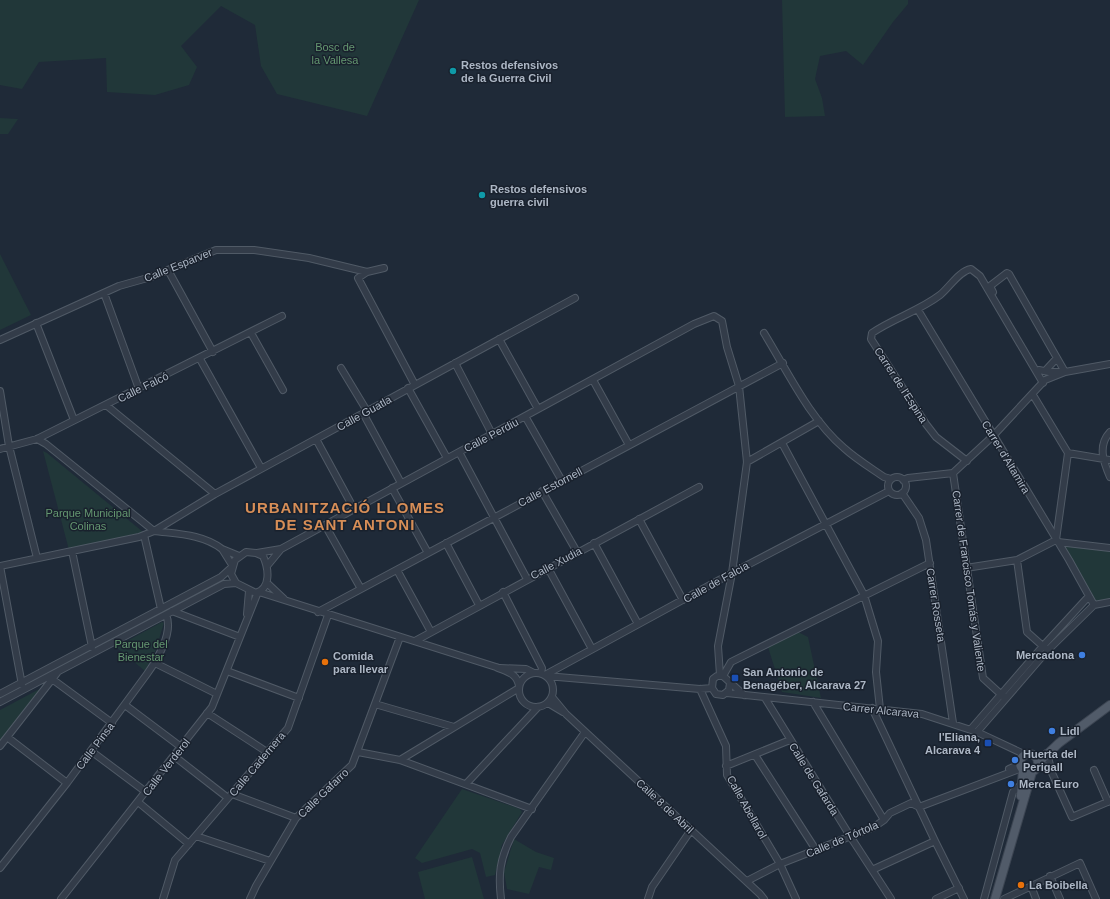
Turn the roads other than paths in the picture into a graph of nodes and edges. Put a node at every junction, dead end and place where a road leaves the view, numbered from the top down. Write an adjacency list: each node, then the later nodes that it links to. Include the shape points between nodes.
1 (384, 268): 3 (street)
2 (168, 270): 3 (street, Calle Esparver, via 216,250 254,250 309,258); 4 (street, Calle Esparver); 13 (street)
3 (366, 272): 24 (street, via 358,278)
4 (104, 293): 8 (street, Calle Esparver); 27 (street)
5 (575, 298): 11 (street, Calle Guatla)
6 (918, 310): 23 (street, Carrer de l'Espina, via 942,294 966,270 975,272 980,276); 39 (street, Carrer d'Altamira); 51 (street, Carrer de l'Espina, via 876,330 872,333 871,339 936,437)
7 (282, 316): 9 (street, Calle Falcó)
8 (36, 323): 12 (street, Calle Esparver); 35 (street)
9 (251, 333): 13 (street, Calle Falcó); 29 (street)
10 (764, 333): 17 (street)
11 (499, 339): 16 (street, Calle Guatla); 32 (street)
12 (0, 340)
13 (213, 352): 15 (street, Calle Falcó)
14 (1057, 358): 20 (street); 20 (street, via 1015,282 1007,272 1003,274 990,286); 21 (street)
15 (200, 359): 27 (street, Calle Falcó); 53 (street)
16 (455, 363): 24 (street, Calle Guatla); 38 (street)
17 (783, 363): 25 (street, Calle Estornell); 36 (street)
18 (1110, 364): 21 (street)
19 (341, 368): 33 (street)
20 (1042, 371): 21 (street); 23 (street)
21 (1065, 372): 23 (street)
22 (593, 380): 25 (street, Calle Perdiu, via 714,316 722,320); 32 (street, Calle Perdiu); 43 (street)
23 (1044, 382): 30 (street)
24 (414, 385): 26 (street, Calle Guatla)
25 (739, 386): 43 (street, Calle Estornell); 52 (street, Calle Perdiu)
26 (408, 388): 33 (street, Calle Guatla); 48 (street)
27 (139, 389): 31 (street, Calle Falcó)
28 (0, 390): 44 (street)
29 (283, 390)
30 (1033, 394): 39 (street); 47 (street)
31 (106, 405): 35 (street, Calle Falcó); 65 (street)
32 (538, 409): 34 (street, Calle Perdiu)
33 (365, 412): 41 (street, Calle Guatla); 59 (street)
34 (526, 416): 38 (street, Calle Perdiu); 58 (street)
35 (74, 420): 40 (street, Calle Falcó)
36 (819, 421): 42 (street); 56 (street, via 844,448)
37 (1110, 432): 49 (street)
38 (492, 434): 46 (street, Calle Perdiu)
39 (993, 436): 51 (street); 73 (street, Carrer d'Altamira)
40 (37, 439): 44 (street, Calle Falcó); 71 (street)
41 (316, 439): 53 (street, Calle Guatla); 66 (street)
42 (782, 443): 52 (street); 69 (street)
43 (629, 445): 58 (street, Calle Estornell)
44 (9, 446): 45 (street, Calle Falcó); 84 (street)
45 (0, 449)
46 (459, 452): 48 (street, Calle Perdiu); 67 (street)
47 (1068, 453): 49 (street); 73 (street)
48 (447, 458): 59 (street, Calle Perdiu)
49 (1102, 458): 50 (street); 55 (street)
50 (1110, 460)
51 (967, 461): 54 (street)
52 (747, 462): 93 (street, Calle Perdiu)
53 (261, 468): 65 (street, Calle Guatla)
54 (953, 473): 57 (street); 91 (street, Carrer de Francisco Tomás y Valiente)
55 (1110, 477)
56 (891, 479): 57 (street, via 896,477); 63 (street)
57 (903, 480): 64 (street, via 906,486)
58 (562, 481): 62 (street, Calle Estornell)
59 (401, 483): 61 (street, Calle Perdiu)
60 (698, 487): 68 (street, Calle Xudia)
61 (392, 488): 66 (street, Calle Perdiu); 82 (street)
62 (542, 491): 67 (street, Calle Estornell); 80 (street)
63 (889, 491): 64 (street, via 895,495); 69 (street, Calle de Falcia)
64 (902, 493): 86 (street, Carrer Rosseta, via 919,518)
65 (215, 494): 71 (street, Calle Guatla)
66 (354, 509): 70 (street, Calle Perdiu)
67 (494, 518): 74 (street, Calle Estornell); 94 (street)
68 (639, 519): 75 (street, Calle Xudia); 103 (street)
69 (826, 523): 93 (street, Calle de Falcia); 101 (street)
70 (325, 525): 78 (street, Calle Perdiu); 97 (street)
71 (154, 531): 72 (street, Calle Guatla); 77 (street, via 198,537 213,542)
72 (144, 535): 79 (street, Calle Guatla); 108 (street)
73 (1057, 541): 76 (street); 85 (street); 102 (street, Carrer d'Altamira)
74 (446, 543): 82 (street, Calle Estornell); 107 (street)
75 (594, 543): 80 (street, Calle Xudia); 113 (street)
76 (1110, 548)
77 (222, 549): 83 (street); 88 (street)
78 (281, 549): 81 (street, Calle Perdiu); 89 (street, Calle Perdiu)
79 (72, 551): 84 (street, Calle Guatla); 118 (street)
80 (577, 552): 90 (street, Calle Xudia)
81 (256, 553): 83 (street, via 246,552); 89 (street, via 263,556)
82 (428, 553): 92 (street, Calle Estornell)
83 (239, 556): 88 (street)
84 (37, 558): 87 (street, Calle Guatla)
85 (1017, 560): 91 (street); 120 (street, via 1028,632)
86 (930, 563): 101 (street); 158 (street, Carrer Rosseta)
87 (0, 566): 131 (street)
88 (232, 566): 95 (street, via 231,574); 108 (street, via 221,577)
89 (267, 566): 96 (street)
90 (548, 568): 94 (street, Calle Xudia); 119 (street)
91 (966, 568): 142 (street, Carrer de Francisco Tomás y Valiente, via 982,678)
92 (397, 570): 97 (street, Calle Estornell); 114 (street)
93 (732, 572): 103 (street, Calle de Falcia); 128 (street, Calle Perdiu, via 718,646)
94 (527, 579): 100 (street, Calle Xudia)
95 (236, 583): 98 (street); 110 (street, via 224,584)
96 (267, 583): 99 (street); 104 (street)
97 (361, 589): 109 (street, Calle Estornell)
98 (249, 591): 99 (street); 112 (street, Calle Verderol)
99 (259, 592): 104 (street); 112 (street, Calle Verderol)
100 (503, 592): 107 (street, Calle Xudia); 127 (street)
101 (864, 595): 128 (street, via 731,662); 154 (street, via 878,641 876,672)
102 (1089, 596): 106 (street, Carrer d'Altamira); 120 (street)
103 (683, 600): 113 (street, Calle de Falcia)
104 (286, 602): 109 (street)
105 (1110, 602): 106 (street)
106 (1094, 604): 120 (street)
107 (479, 605): 114 (street, Calle Xudia)
108 (161, 609): 110 (street); 118 (street)
109 (318, 612): 111 (street)
110 (167, 614): 115 (street); 121 (street); 122 (street, Calle Pinsa, via 166,635)
111 (328, 615): 116 (street); 144 (street, Calle Cadernera)
112 (247, 621): 115 (street, Calle Verderol)
113 (638, 624): 119 (street, Calle de Falcia)
114 (430, 632): 117 (street, Calle Xudia)
115 (240, 637): 125 (street, Calle Verderol)
116 (400, 637): 117 (street); 149 (street, Calle Gafarro)
117 (414, 641): 123 (street)
118 (91, 645): 121 (street); 131 (street)
119 (592, 649): 127 (street, Calle de Falcia)
120 (1045, 649): 142 (street)
121 (93, 653): 124 (street)
122 (155, 663): 140 (street); 150 (street, Calle Pinsa)
123 (496, 667): 126 (street); 134 (street, via 514,675 518,679)
124 (59, 671): 130 (street); 137 (street)
125 (226, 671): 140 (street, Calle Verderol); 144 (street)
126 (534, 672): 127 (street); 134 (street, via 525,677)
127 (544, 674): 129 (street); 133 (street)
128 (721, 676): 132 (street); 135 (street, via 713,680)
129 (565, 677): 133 (street); 136 (street)
130 (52, 679): 157 (street); 162 (street)
131 (21, 682): 137 (street); 139 (street)
132 (730, 683): 138 (street); 141 (street)
133 (553, 686): 143 (street)
134 (519, 687): 152 (street, via 522,701); 159 (street)
135 (712, 688): 136 (street); 138 (street, via 720,695)
136 (700, 689): 175 (street, Calle Abellarol, via 726,746)
137 (23, 690): 146 (street)
138 (727, 693): 141 (street, Carrer Alcarava)
139 (0, 694)
140 (217, 694): 155 (street, Calle Verderol)
141 (746, 696): 145 (street, Carrer Alcarava)
142 (1003, 696): 160 (street)
143 (552, 697): 148 (street); 156 (street, Calle 8 de Abril)
144 (299, 698): 168 (street, Calle Cadernera, via 288,728)
145 (765, 698): 147 (street, Carrer Alcarava); 163 (street, Calle de Gafarda)
146 (0, 702)
147 (813, 702): 153 (street, Carrer Alcarava); 189 (street)
148 (548, 703): 152 (street); 156 (street, Calle 8 de Abril)
149 (375, 704): 159 (street); 169 (street, Calle Gafarro)
150 (125, 705): 157 (street, Calle Pinsa); 166 (street)
151 (1110, 705): 164 (main road)
152 (538, 707): 181 (street)
153 (872, 708): 154 (street, Carrer Alcarava); 186 (street)
154 (880, 709): 158 (street, Carrer Alcarava, via 922,714)
155 (207, 713): 166 (street, Calle Verderol); 168 (street)
156 (566, 714): 161 (street, Calle 8 de Abril)
157 (112, 723): 167 (street, Calle Pinsa)
158 (953, 723): 160 (street, Carrer Alcarava)
159 (454, 727): 173 (street)
160 (974, 731): 174 (street, Carrer Alcarava, via 1011,748)
161 (585, 732): 187 (street); 191 (street, Calle 8 de Abril)
162 (7, 737): 165 (street); 179 (street)
163 (790, 740): 171 (street); 193 (street, Calle de Gafarda)
164 (1059, 743): 170 (main road); 174 (main road)
165 (0, 746)
166 (181, 747): 172 (street, Calle Verderol)
167 (91, 751): 179 (street, Calle Pinsa); 182 (street)
168 (267, 752): 183 (street, Calle Cadernera)
169 (358, 752): 173 (street); 188 (street, Calle Gafarro, via 352,765)
170 (1047, 753): 176 (main road); 178 (street)
171 (755, 755): 175 (street); 196 (street)
172 (174, 756): 182 (street, Calle Verderol); 183 (street)
173 (400, 760): 181 (street)
174 (1024, 762): 176 (main road, via 1027,772); 176 (main road, via 1037,758); 180 (main road); 186 (street, Calle de Tórtola)
175 (726, 766): 198 (street, Calle Abellarol, via 727,775)
176 (1036, 767): 178 (street, via 1045,766); 190 (main road)
177 (1094, 770): 185 (street)
178 (1052, 773): 185 (street, via 1072,817)
179 (67, 783): 199 (street, Calle Pinsa)
180 (1023, 783): 190 (main road); 217 (street, via 1013,792)
181 (466, 784): 187 (street)
182 (146, 792): 184 (street, Calle Verderol)
183 (230, 796): 188 (street); 192 (street, Calle Cadernera)
184 (138, 802): 195 (street); 207 (street, Calle Verderol)
185 (1109, 802)
186 (919, 807): 189 (street, Calle de Tórtola, via 911,803 890,813); 194 (street)
187 (532, 809): 210 (street, via 511,837 503,855 498,879)
188 (296, 818): 197 (street, Calle Gafarro)
189 (884, 820): 193 (street, Calle de Tórtola, via 874,827)
190 (1017, 823): 205 (main road)
191 (691, 830): 202 (street, Calle 8 de Abril); 211 (street, via 652,887)
192 (196, 836): 195 (street, Calle Cadernera); 197 (street)
193 (850, 836): 196 (street, Calle de Tórtola); 200 (street, Calle de Gafarda)
194 (935, 841): 200 (street); 204 (street)
195 (189, 844): 208 (street, Calle Cadernera, via 175,860)
196 (816, 850): 198 (street, Calle de Tórtola)
197 (270, 861): 209 (street, Calle Gafarro)
198 (780, 864): 202 (street, Calle de Tórtola); 213 (street, Calle Abellarol)
199 (0, 868)
200 (872, 870): 214 (street, Calle de Gafarda)
201 (1050, 876): 203 (street); 220 (street); 221 (street, via 1080,863)
202 (746, 881): 212 (street, Calle 8 de Abril)
203 (1031, 886): 206 (street); 219 (street)
204 (959, 888): 215 (street); 216 (street)
205 (998, 889): 206 (street); 218 (main road)
206 (1006, 897)
207 (61, 899)
208 (162, 899)
209 (250, 899)
210 (501, 899)
211 (648, 899)
212 (764, 899)
213 (796, 899)
214 (891, 899)
215 (936, 899)
216 (964, 899)
217 (984, 899)
218 (995, 899)
219 (1036, 899)
220 (1060, 899)
221 (1096, 899)

